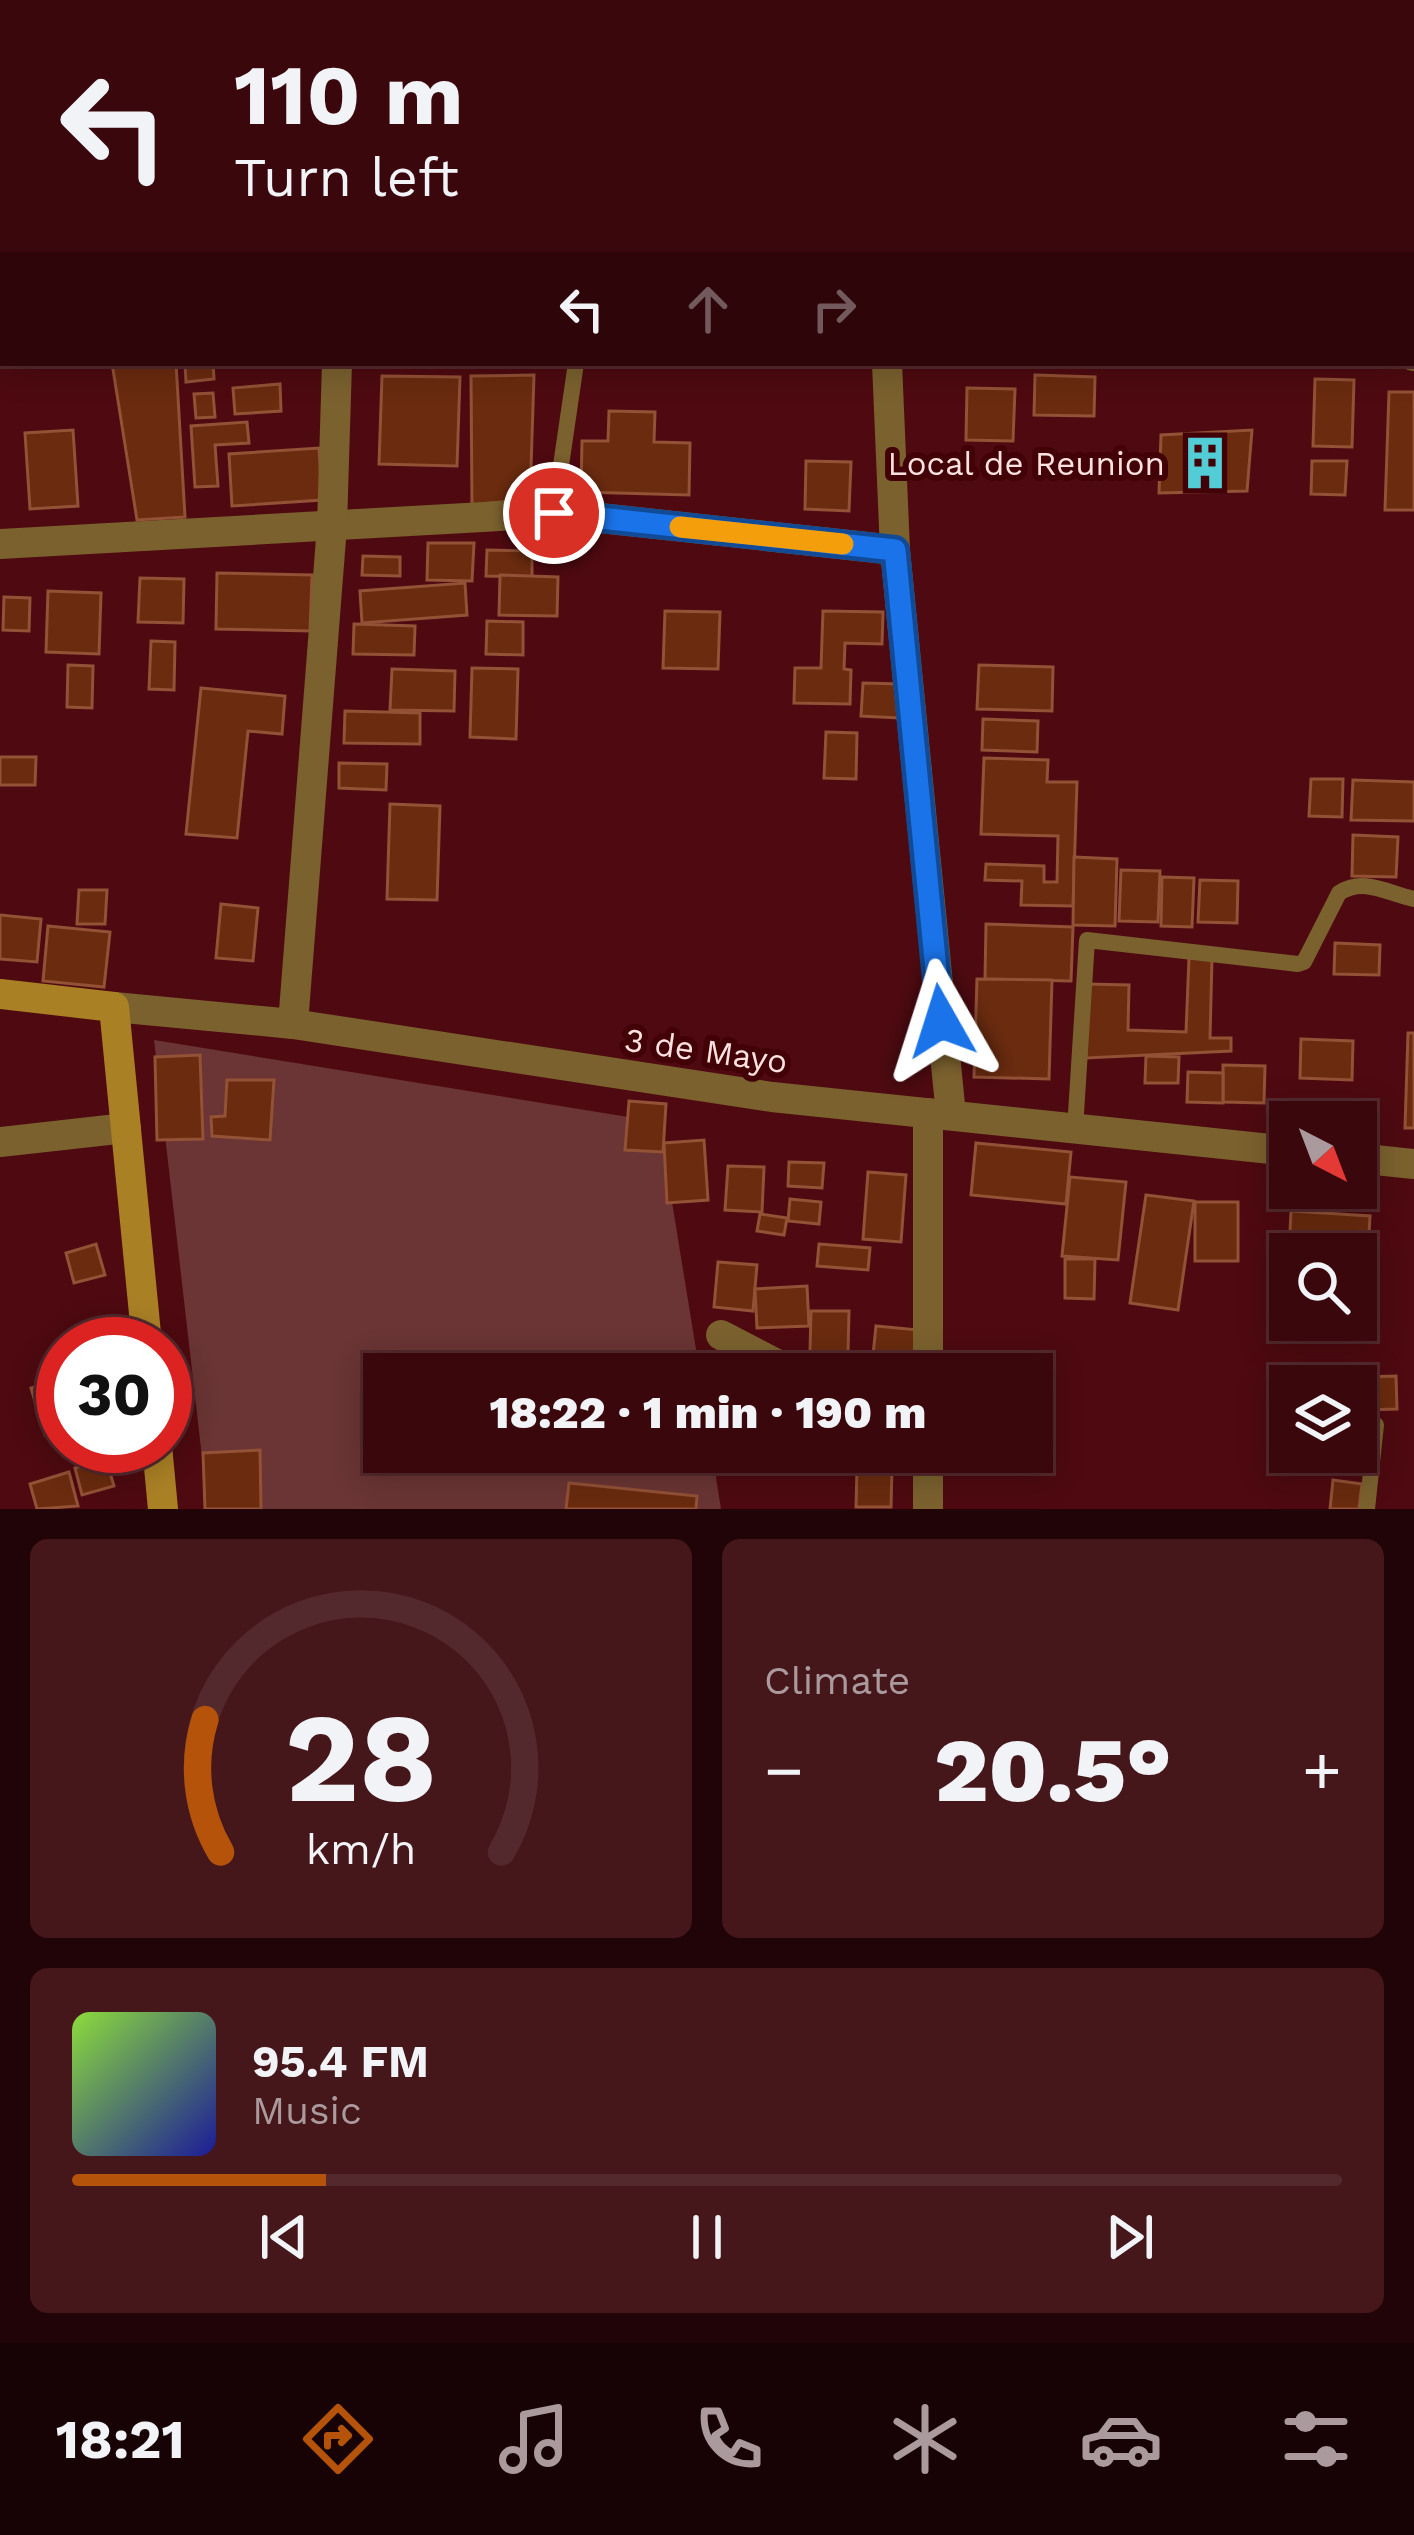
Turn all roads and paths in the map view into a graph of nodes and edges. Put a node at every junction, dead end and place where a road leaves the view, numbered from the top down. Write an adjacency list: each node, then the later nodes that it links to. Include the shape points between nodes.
1 (337, 366): 5 (street)
2 (576, 366): 4 (lane)
3 (886, 366): 7 (street)
4 (554, 513): 5 (street); 7 (street)
5 (332, 526): 6 (street); 11 (street)
6 (0, 544)
7 (895, 550): 12 (street)
8 (1414, 899): 14 (lane, via 1349,886 1298,964 1087,940)
9 (0, 994): 10 (street)
10 (114, 1007): 11 (street, 3 de Mayo); 13 (street)
11 (293, 1024): 12 (street, 3 de Mayo, via 772,1097)
12 (939, 1114): 14 (street, 3 de Mayo); 22 (street)
13 (126, 1128): 15 (street); 19 (street)
14 (1076, 1129): 16 (street, 3 de Mayo)
15 (0, 1142)
16 (1269, 1149)
17 (1377, 1160): 18 (street)
18 (1414, 1164)
19 (144, 1317)
20 (721, 1336): 21 (street)
21 (755, 1353)
22 (929, 1353)
23 (160, 1473): 27 (street)
24 (928, 1473): 26 (street)
25 (1371, 1473): 28 (lane)
26 (928, 1508)
27 (163, 1509)
28 (1367, 1509)

